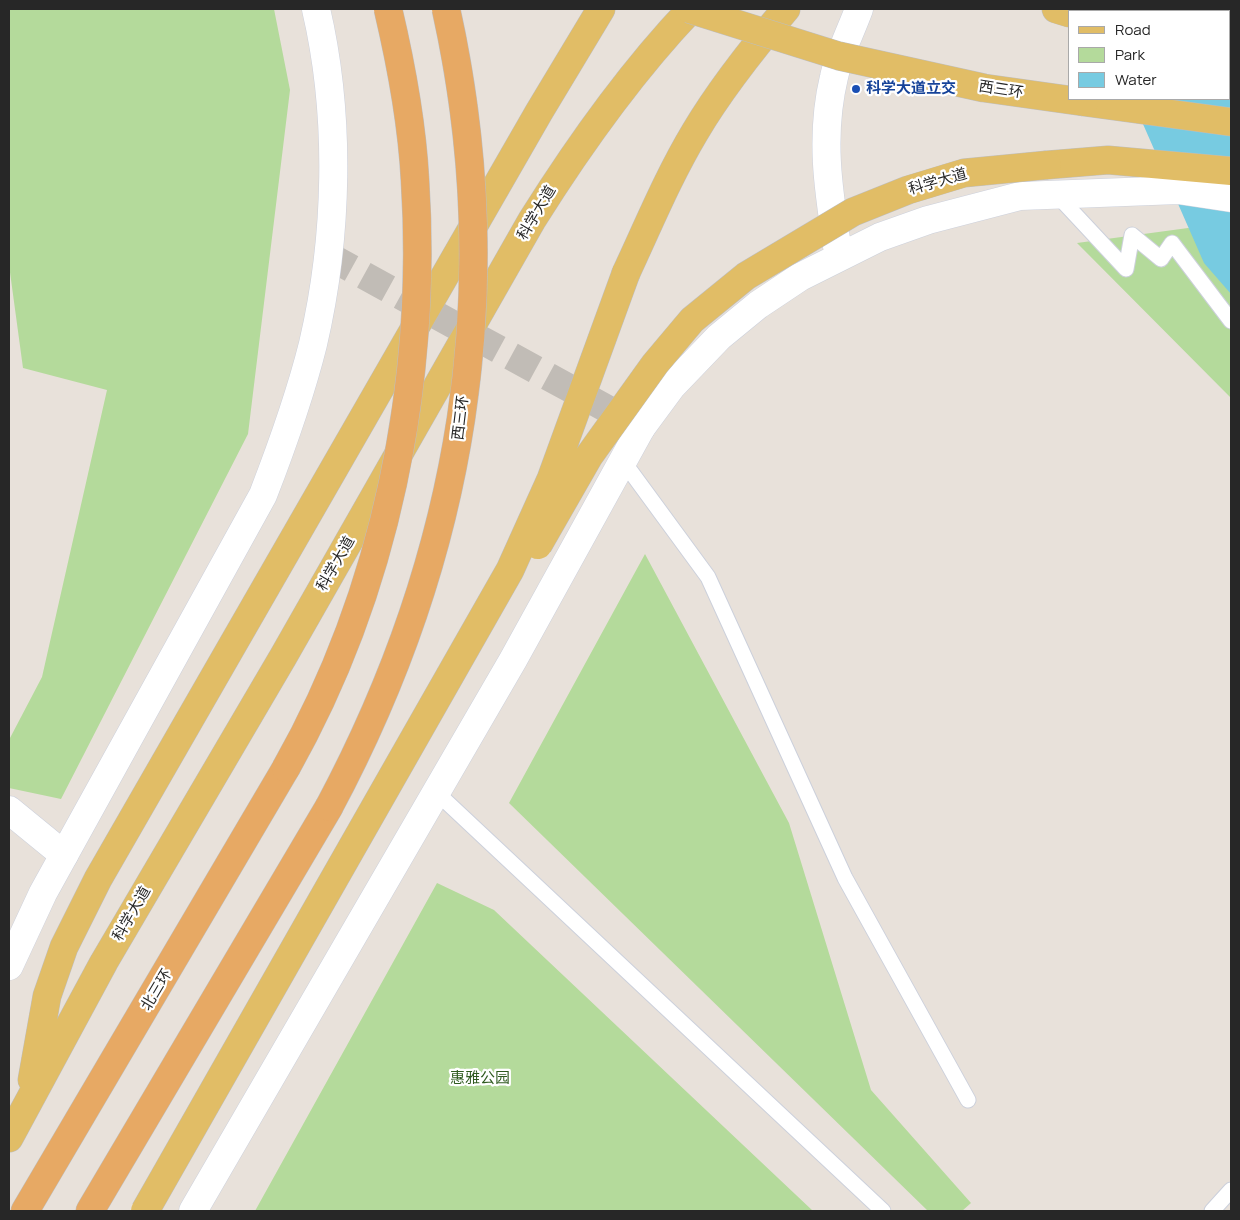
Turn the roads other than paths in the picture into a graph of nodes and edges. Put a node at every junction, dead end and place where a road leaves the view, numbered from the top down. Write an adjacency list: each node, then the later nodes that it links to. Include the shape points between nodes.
1 (316, 9): 22 (main road, via 323,37 330,102 334,159 332,208 313,343 288,430 263,495)
2 (388, 9): 28 (highway, 北三环, bridge, via 415,178 416,315 402,436 375,555 325,690 286,768)
3 (446, 9): 29 (highway, 西三环, bridge, via 471,174 474,246 472,319 458,444 442,522 410,628 384,696 329,807)
4 (602, 9): 25 (main road, via 539,112 98,879 64,947 47,996)
5 (690, 9): 10 (main road, 西三环, bridge, via 839,56 984,88); 25 (main road, 科学大道, via 627,82 573,155 532,220 288,649 104,962)
6 (786, 9): 19 (main road, 科学大道, bridge, via 740,66 695,132 664,189 626,273 551,479 510,570)
7 (859, 9): 16 (main road, via 834,76 825,124 827,184)
8 (1056, 9): 9 (main road)
9 (1068, 13)
10 (1068, 100)
11 (1071, 100): 12 (main road, 西三环, bridge)
12 (1231, 122)
13 (1231, 171): 19 (main road, 科学大道, bridge, via 1108,160 964,173 908,190 853,212 746,276 692,320 654,364 589,456 515,590)
14 (1056, 194): 15 (main road, via 1178,190); 16 (main road, via 1020,196 928,220 880,237); 17 (lane, via 1126,269 1132,236 1161,259 1172,243)
15 (1231, 198)
16 (839, 257): 18 (main road, via 793,281 719,337 672,386 641,428)
17 (1231, 321)
18 (623, 461): 20 (main road, via 513,660); 24 (lane, via 708,577 845,878)
19 (452, 672): 30 (main road, 科学大道, bridge)
20 (435, 791): 31 (main road); 32 (lane)
21 (9, 810): 22 (main road)
22 (64, 855): 23 (main road)
23 (9, 966)
24 (968, 1100)
25 (27, 1105): 26 (main road, 科学大道)
26 (9, 1138)
27 (1231, 1190): 33 (lane)
28 (25, 1211)
29 (90, 1211)
30 (145, 1211)
31 (194, 1211)
32 (883, 1211)
33 (1212, 1211)

